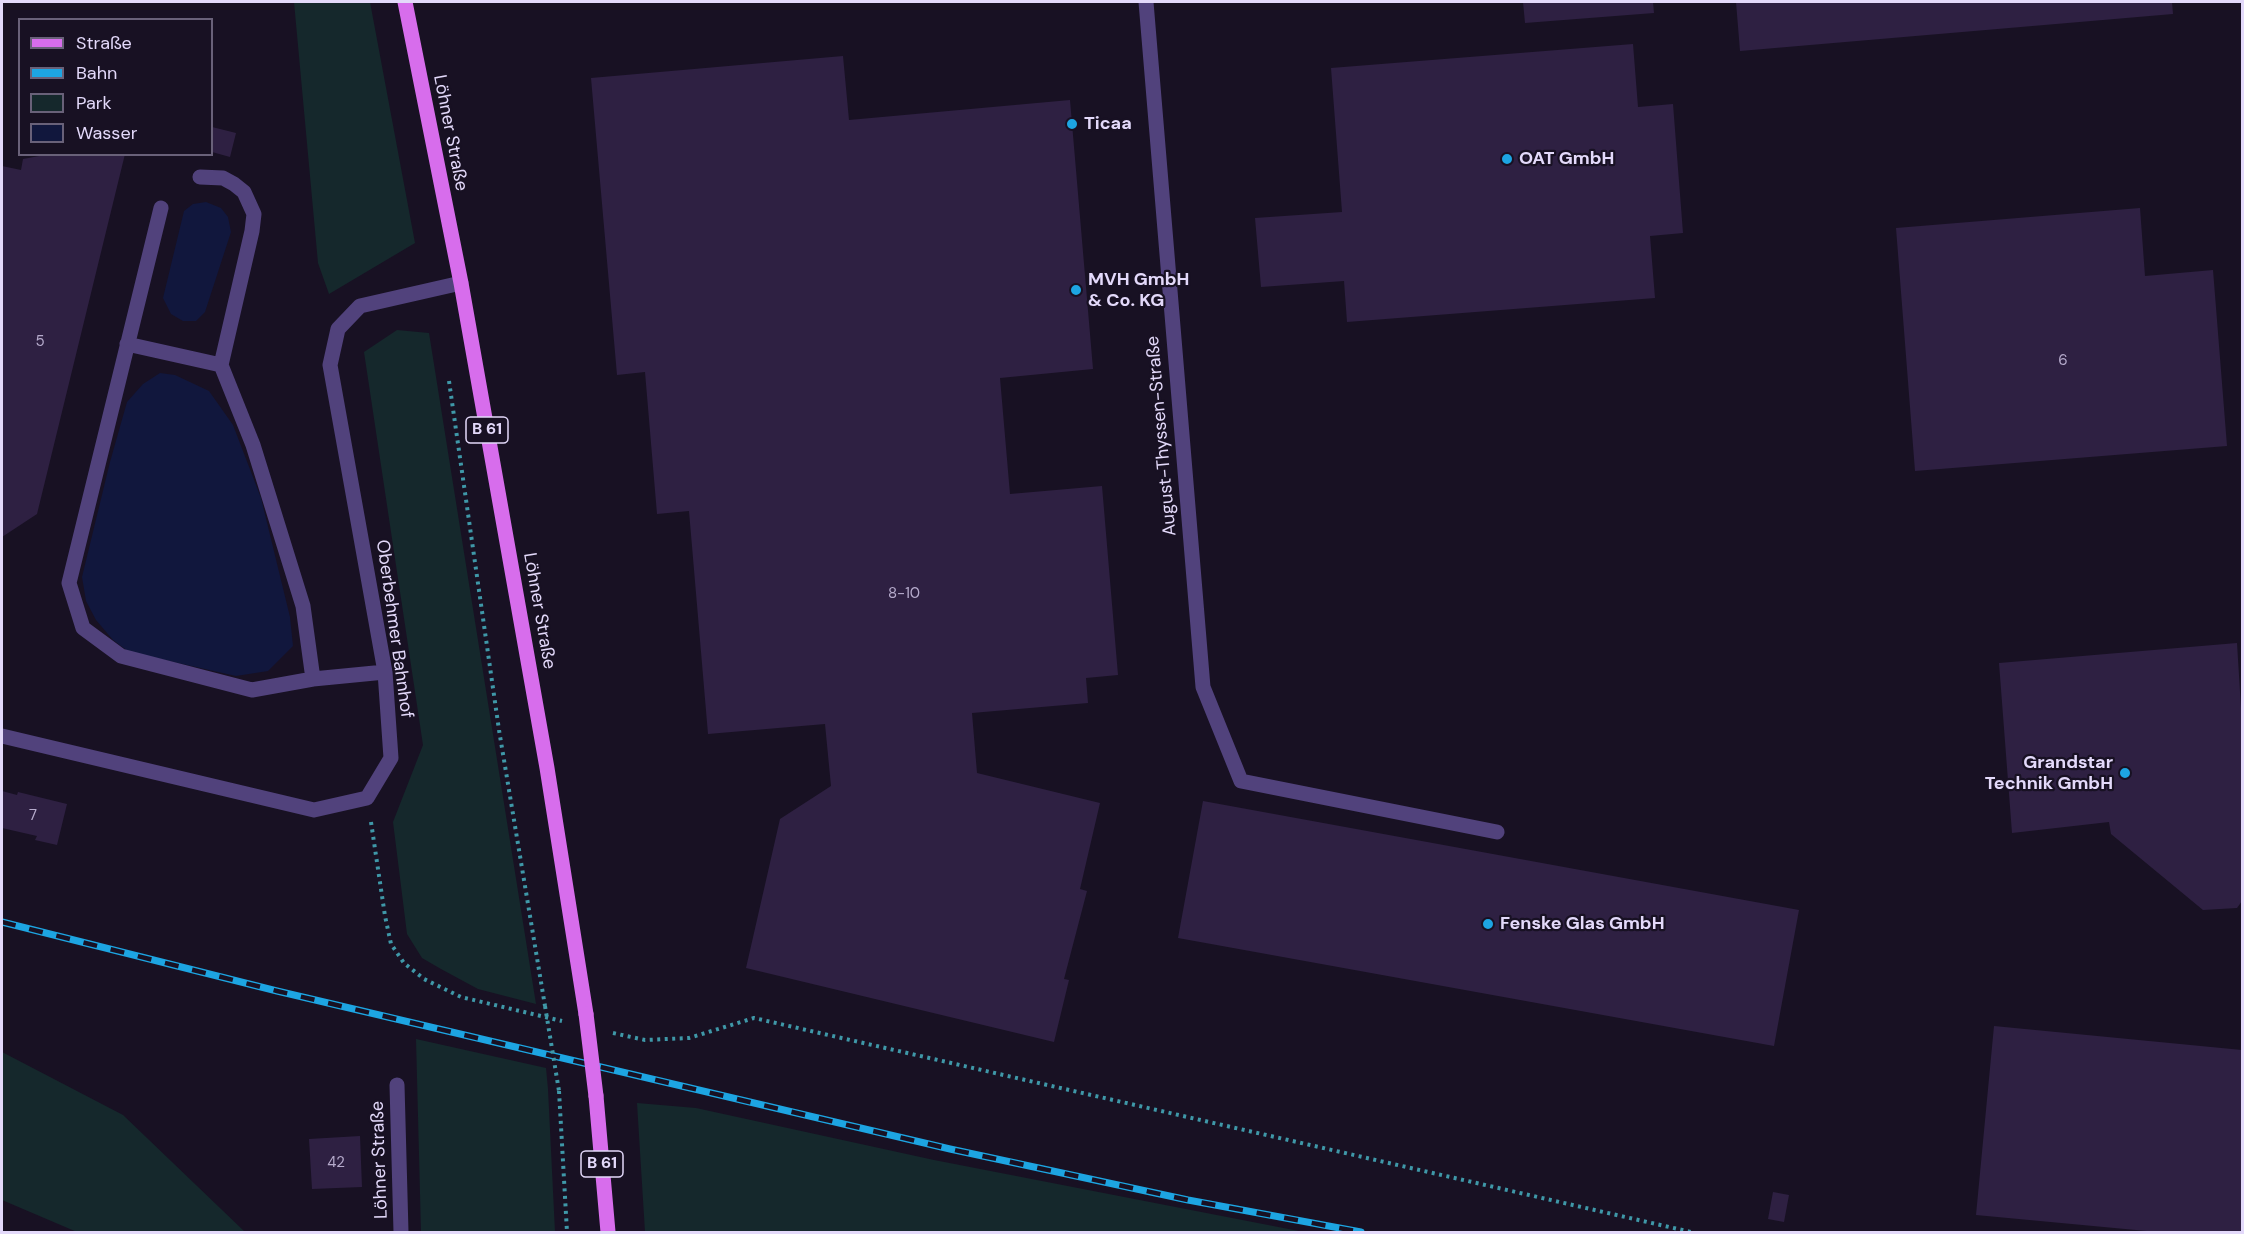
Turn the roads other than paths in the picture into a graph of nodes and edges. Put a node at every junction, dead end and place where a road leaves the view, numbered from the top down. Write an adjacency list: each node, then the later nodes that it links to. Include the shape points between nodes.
1 (405, 2): 5 (main road, Löhner Straße / B 61)
2 (1146, 2): 11 (street, August-Thyssen-Straße, via 1203,687 1241,782)
3 (200, 177): 7 (street, via 223,178 234,183 244,192 254,214)
4 (161, 207): 6 (street)
5 (461, 283): 8 (street, Oberbehmer Bahnhof, via 360,306 338,329 330,365); 14 (main road, Löhner Straße / B 61, bridge, via 547,768 586,1014)
6 (127, 344): 7 (street); 9 (street, via 69,582 83,628 121,656 252,690)
7 (222, 365): 9 (street, via 253,446 303,606)
8 (385, 672): 9 (street); 10 (street, Oberbehmer Bahnhof, via 392,758 367,798 314,810)
9 (313, 679)
10 (2, 736)
11 (1497, 832)
12 (397, 1085): 13 (street, Löhner Straße)
13 (401, 1233)
14 (608, 1233)

